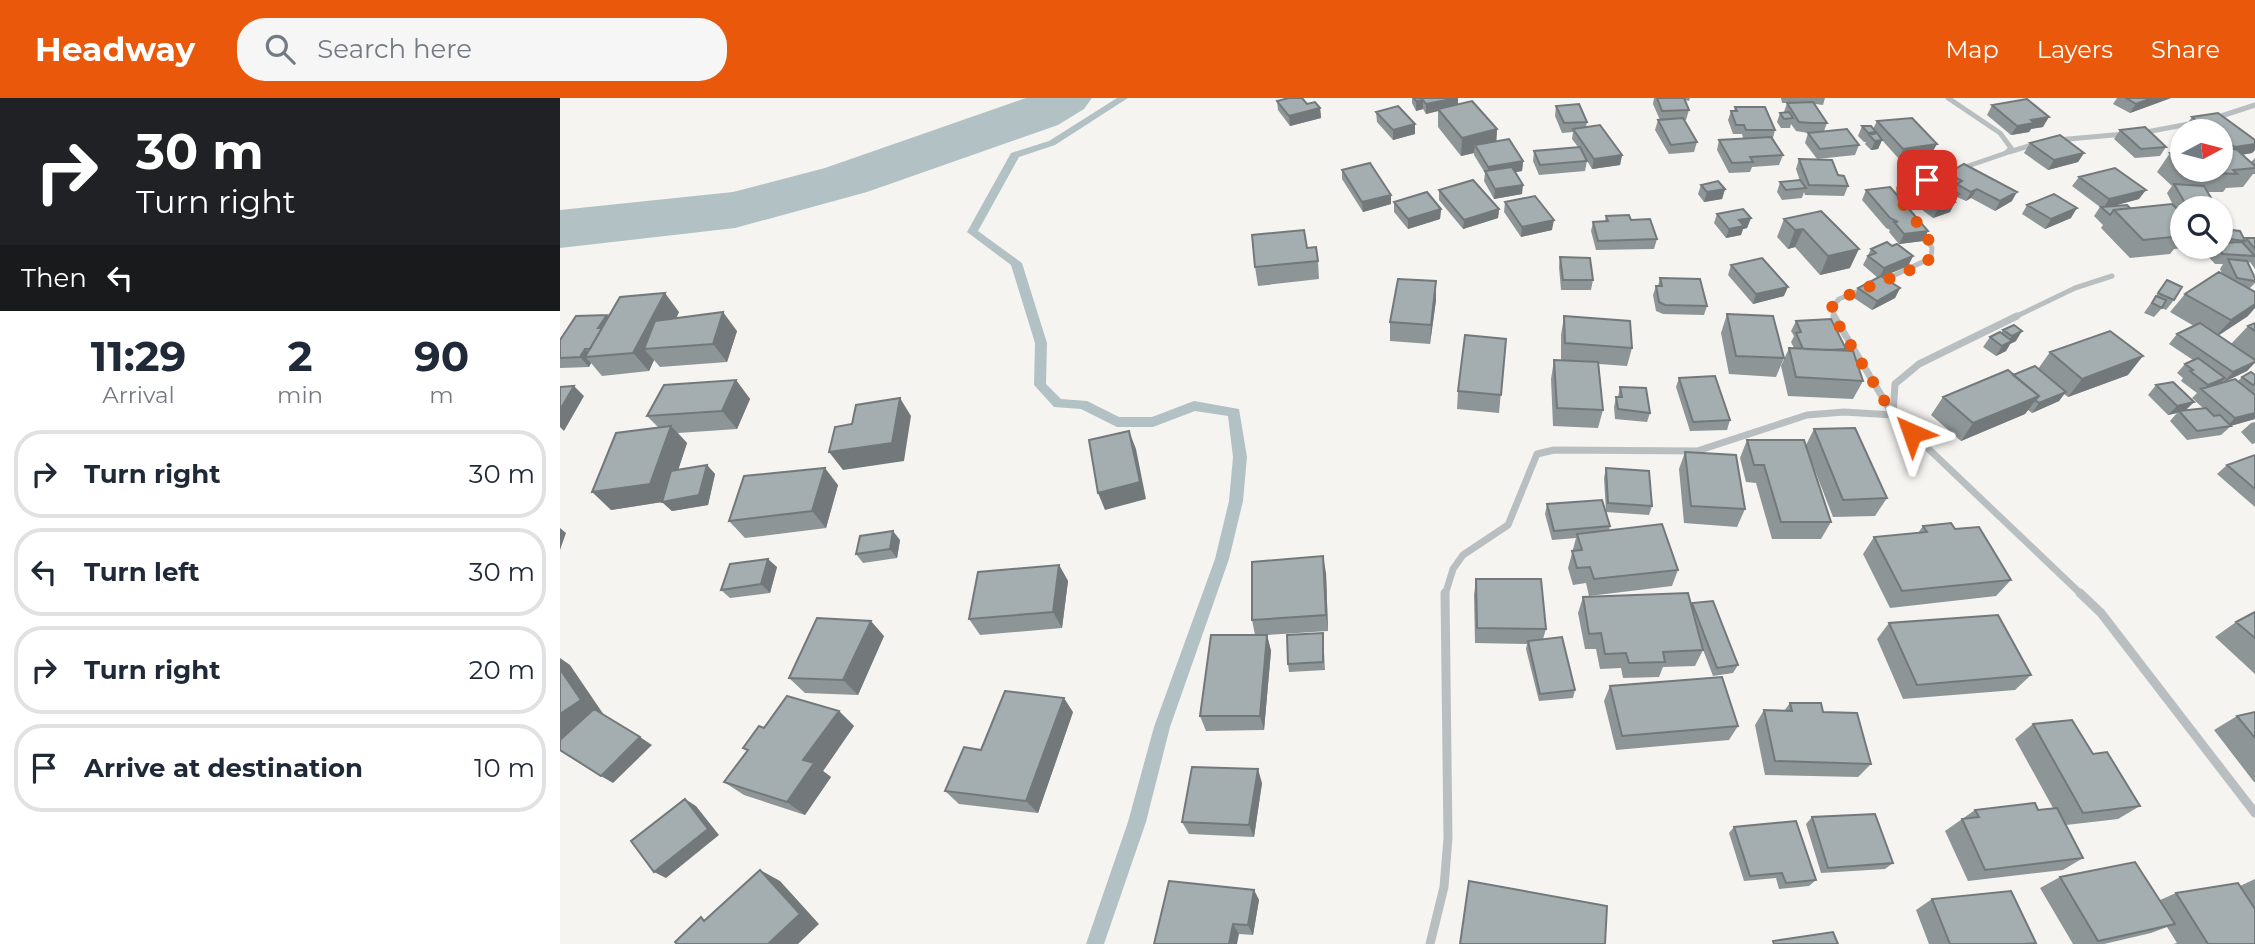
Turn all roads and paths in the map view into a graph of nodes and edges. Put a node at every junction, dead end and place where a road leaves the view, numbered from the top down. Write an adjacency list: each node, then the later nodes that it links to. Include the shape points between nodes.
1 (1948, 98): 3 (street, via 2009,141 2011,148)
2 (2255, 105): 3 (street, via 2157,132 2066,139)
3 (2006, 153): 4 (street, via 1901,189 1896,195)
4 (1907, 212)
5 (1914, 220): 7 (street, via 1928,237 1931,258 1839,299 1832,307)
6 (2112, 276): 7 (street, via 2075,288 1919,364 1895,384)
7 (1893, 415): 8 (street, via 2101,613); 9 (street, via 1824,412 1792,418 1720,448 1697,452 1554,450 1537,454 1528,467 1518,509 1506,527 1454,563 1447,580 1448,838 1444,887)
8 (2255, 813)
9 (1430, 944)

